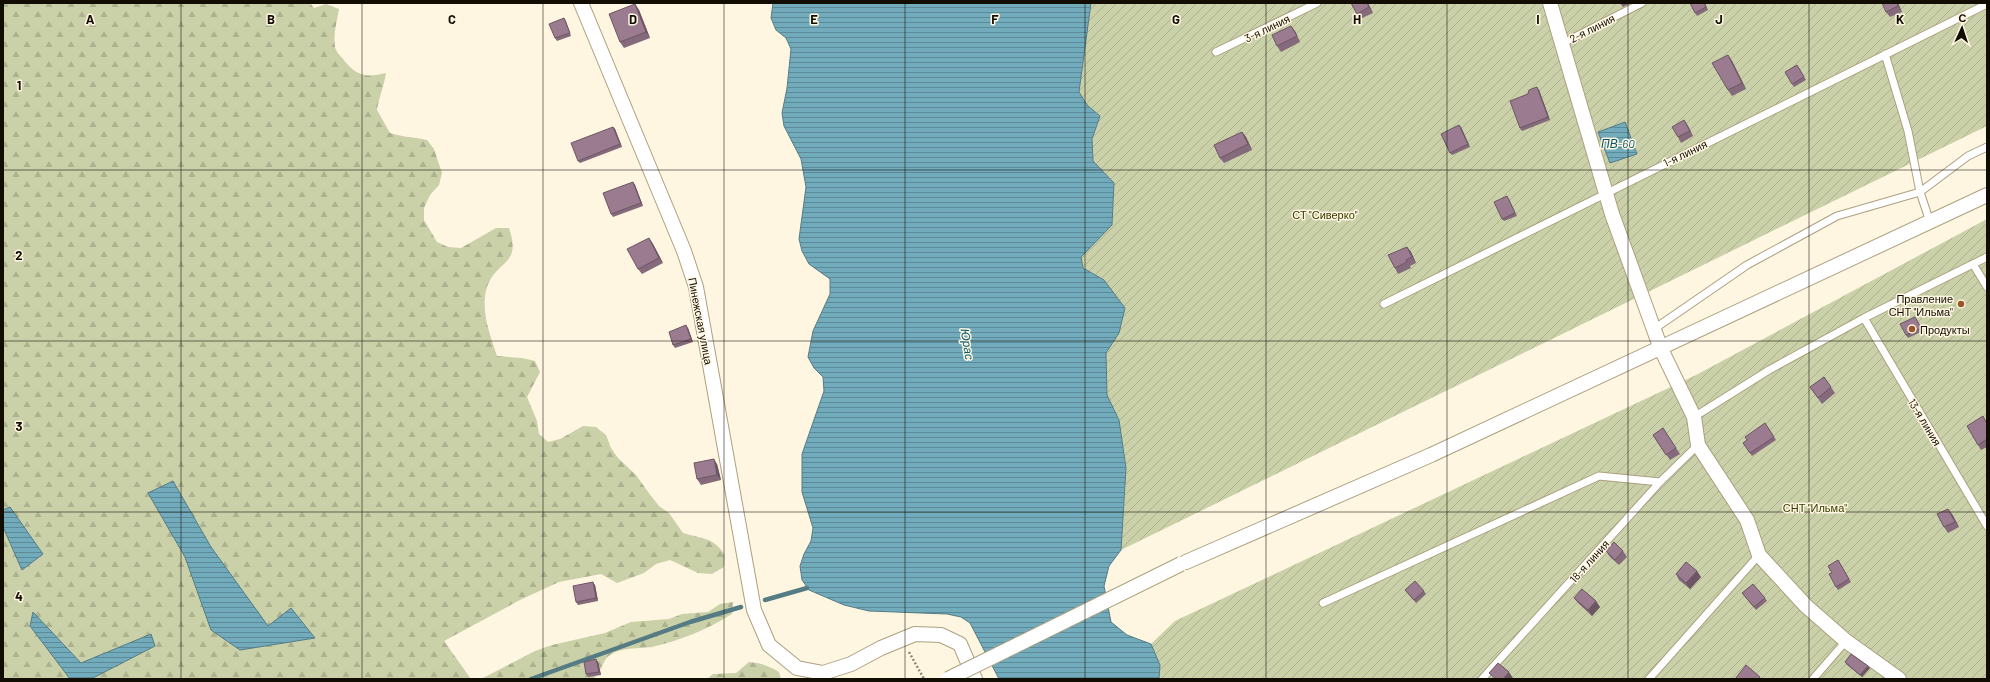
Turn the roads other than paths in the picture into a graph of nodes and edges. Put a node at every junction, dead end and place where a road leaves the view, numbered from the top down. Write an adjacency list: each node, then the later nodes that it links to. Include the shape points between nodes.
1 (581, 3): 29 (street, Пинежская улица, via 684,251 696,287 754,610 769,645 797,668 823,673 851,664 915,634 941,635 960,644)
2 (1318, 3): 7 (lane, 3-я линия)
3 (1550, 3): 6 (street)
4 (1642, 3): 6 (lane, 2-я линия)
5 (1987, 4): 8 (lane, 1-я линия)
6 (1563, 43): 10 (street)
7 (1216, 52)
8 (1885, 54): 10 (lane, 1-я линия); 11 (lane, via 1908,131)
9 (1987, 147): 11 (lane, via 1968,156)
10 (1606, 192): 17 (lane, 1-я линия); 19 (street)
11 (1920, 192): 13 (lane); 19 (lane, via 1837,216 1747,265)
12 (1987, 195): 13 (street)
13 (1930, 222): 20 (street)
14 (1987, 257): 15 (lane)
15 (1973, 264): 16 (lane); 18 (lane)
16 (1987, 287)
17 (1384, 304)
18 (1864, 318): 21 (lane, via 1769,370); 24 (lane, 13-я линия)
19 (1654, 329): 20 (street)
20 (1661, 349): 21 (street); 28 (street, bridge, via 1431,455 1184,563)
21 (1694, 416): 22 (street)
22 (1698, 445): 23 (lane, 18-я линия); 25 (street, via 1747,520)
23 (1660, 482): 26 (lane, via 1599,476); 30 (lane, 18-я линия)
24 (1987, 526)
25 (1759, 555): 27 (street, via 1806,606); 31 (lane)
26 (1323, 603)
27 (1846, 641): 32 (lane); 33 (street)
28 (948, 679)
29 (976, 679)
30 (1482, 679)
31 (1649, 679)
32 (1813, 679)
33 (1899, 679)

